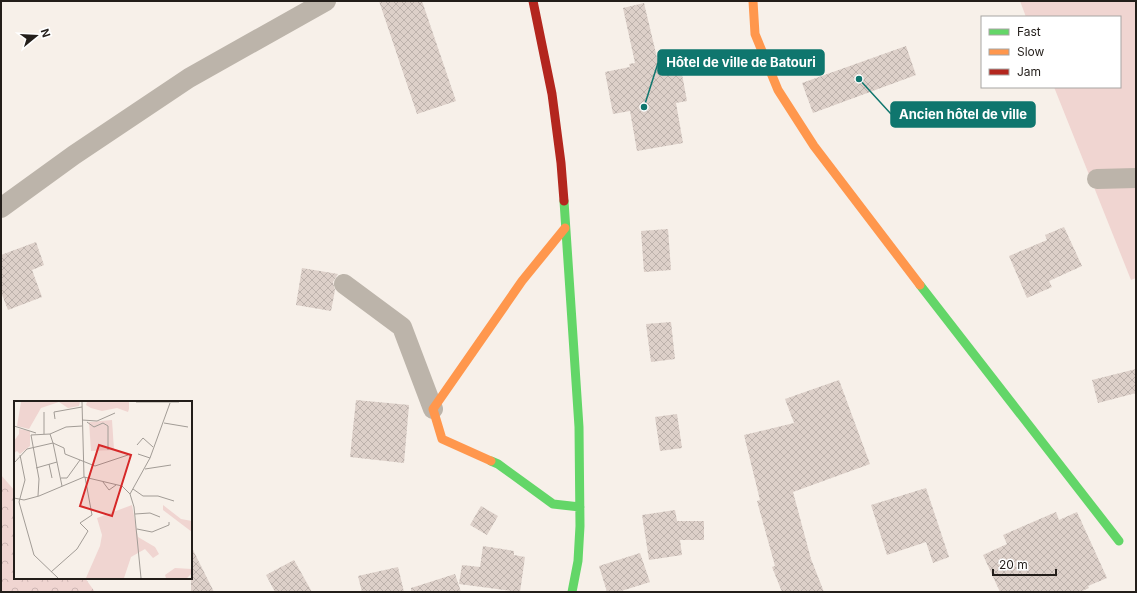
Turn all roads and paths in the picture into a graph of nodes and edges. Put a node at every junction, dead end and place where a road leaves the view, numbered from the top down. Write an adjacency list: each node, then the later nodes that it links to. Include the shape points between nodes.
1 (326, 1): 6 (street, via 189,78 74,155)
2 (533, 1): 7 (street, via 552,94 561,163)
3 (753, 1): 11 (street, via 755,34 778,90 814,146)
4 (1136, 178): 5 (street)
5 (1096, 179)
6 (1, 208)
7 (565, 228): 9 (street, via 522,281); 10 (street, via 578,427)
8 (344, 284): 9 (street, via 402,327)
9 (433, 409): 10 (street, via 442,439 498,464 553,504)
10 (580, 507): 12 (street, via 578,561)
11 (1119, 541)
12 (572, 592)

